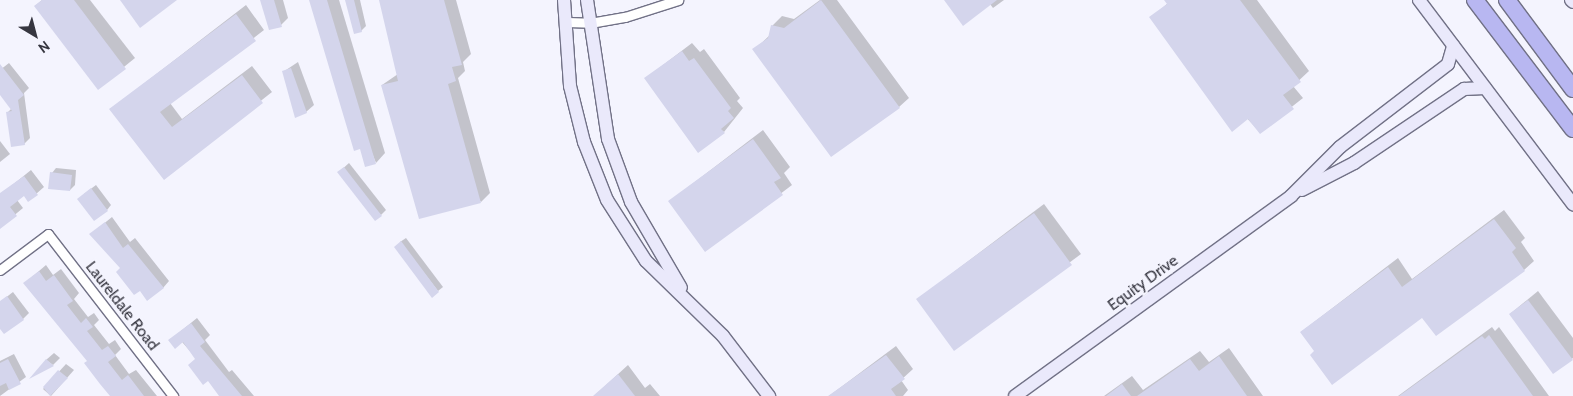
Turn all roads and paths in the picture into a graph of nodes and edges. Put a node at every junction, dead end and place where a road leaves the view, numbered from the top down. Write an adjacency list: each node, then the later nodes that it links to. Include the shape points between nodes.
1 (564, 0): 7 (street)
2 (587, 0): 8 (street)
3 (678, 0): 8 (street)
4 (1419, 0): 9 (street)
5 (1475, 0): 12 (highway)
6 (1507, 0): 11 (highway)
7 (567, 22): 8 (street); 16 (street, via 570,86 584,142 607,200 646,261)
8 (590, 23): 16 (street, via 608,139 631,202)
9 (1453, 46): 10 (street); 13 (street, Equity Drive, via 1448,64 1340,147)
10 (1485, 88): 13 (street, Equity Drive, via 1465,89 1354,163); 14 (street)
11 (1573, 89)
12 (1573, 129)
13 (1291, 196): 19 (street, Equity Drive)
14 (1573, 204)
15 (0, 270): 17 (street, Laureldale Road, via 48,234)
16 (688, 300): 18 (street, via 723,336)
17 (173, 396)
18 (769, 396)
19 (1015, 396)

